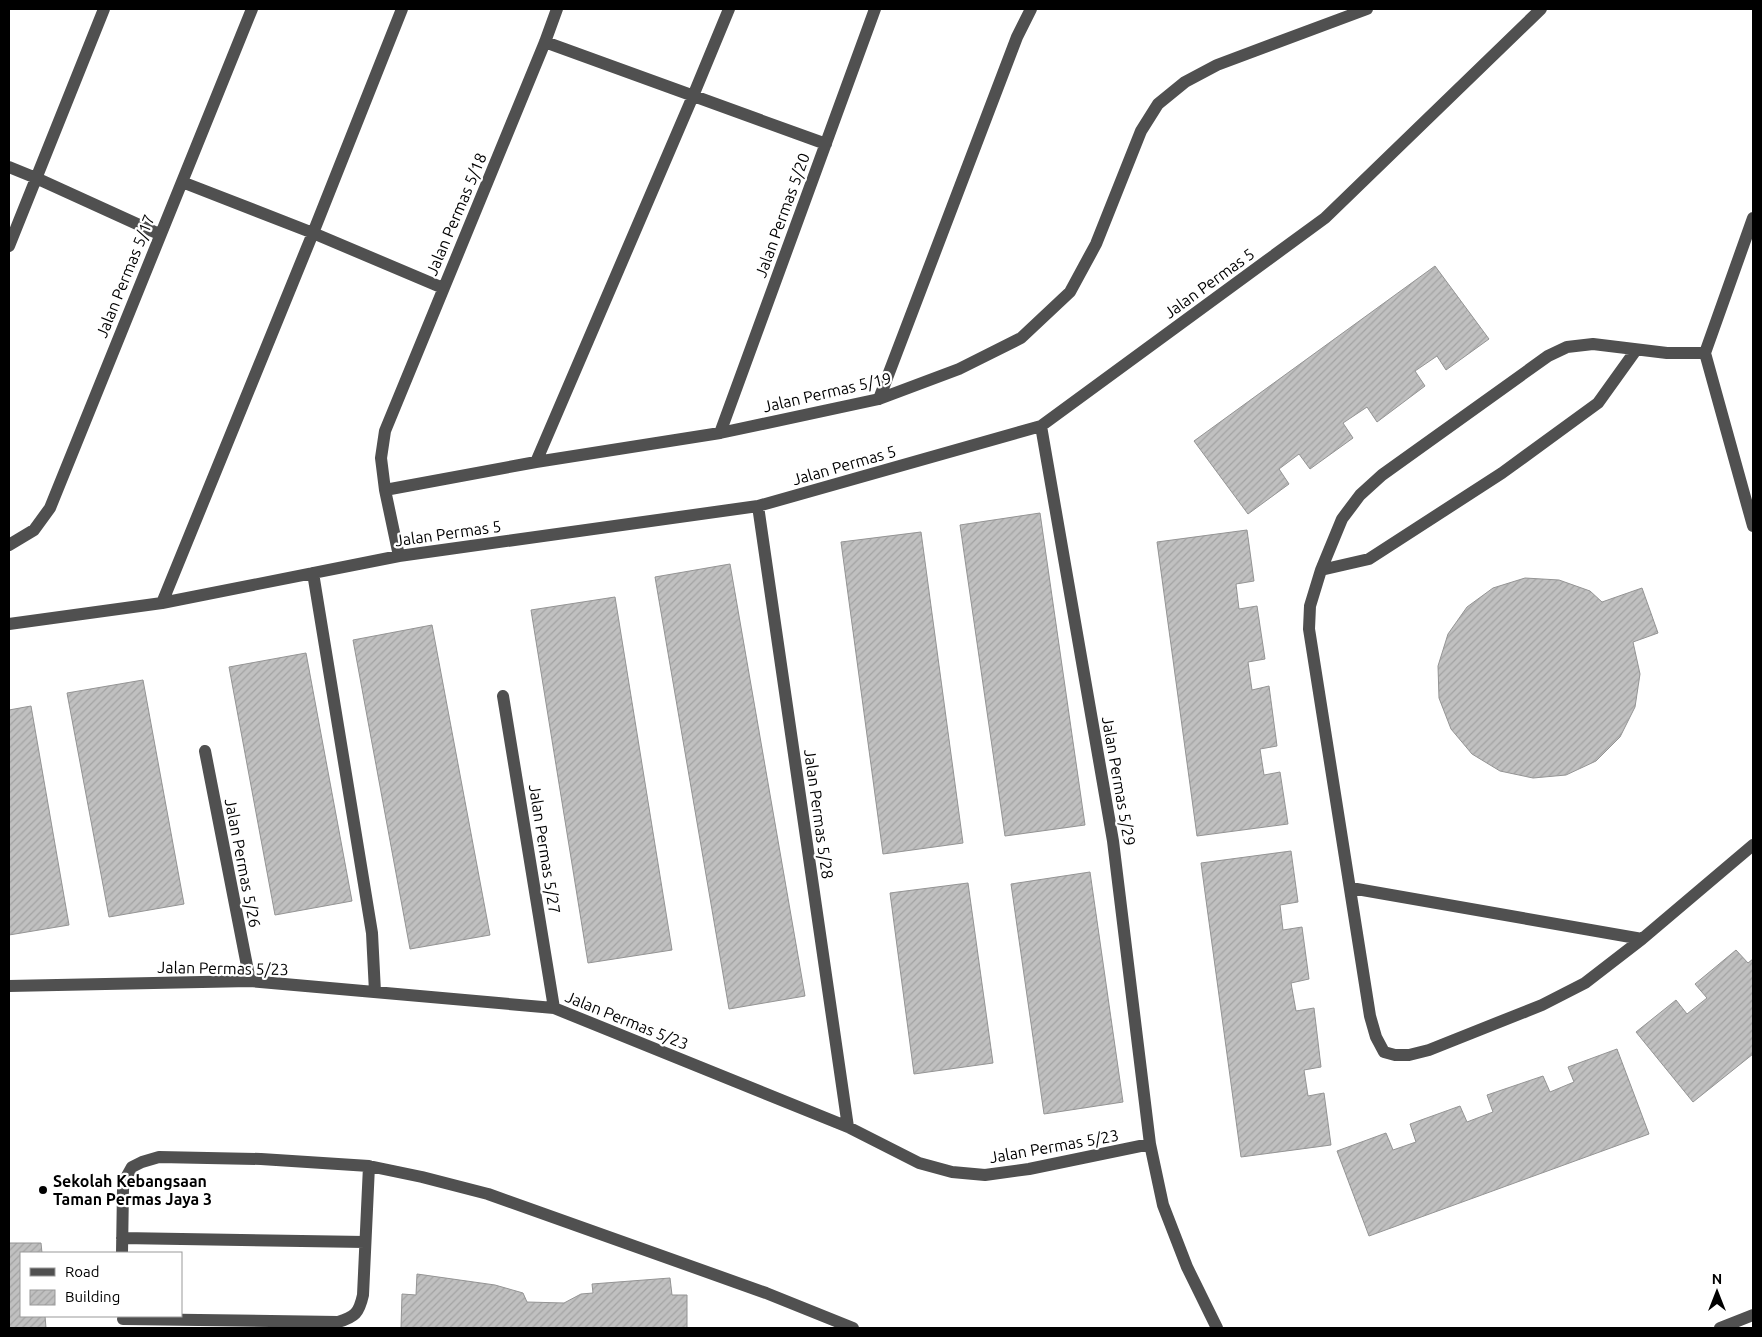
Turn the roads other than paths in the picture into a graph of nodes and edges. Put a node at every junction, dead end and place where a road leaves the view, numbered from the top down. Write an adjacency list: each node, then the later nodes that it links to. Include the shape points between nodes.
1 (104, 9): 15 (street)
2 (252, 9): 16 (street, Jalan Permas 5/17)
3 (402, 9): 18 (street)
4 (557, 9): 11 (street, Jalan Permas 5/18)
5 (728, 9): 12 (street)
6 (875, 9): 13 (street, Jalan Permas 5/20)
7 (1032, 9): 24 (street, via 1017,37)
8 (1367, 9): 10 (street, Jalan Permas 5/19)
9 (1541, 9): 25 (street, Jalan Permas 5, via 1326,218)
10 (1350, 11): 24 (street, Jalan Permas 5/19, via 1217,65 1185,82 1158,104 1141,131 1096,244 1070,292 1022,338 959,369)
11 (545, 42): 12 (street); 21 (street, Jalan Permas 5/18)
12 (693, 96): 13 (street); 27 (street)
13 (826, 144): 26 (street, Jalan Permas 5/20)
14 (9, 167): 15 (street)
15 (36, 178): 19 (street); 20 (street)
16 (182, 182): 18 (street); 19 (street, Jalan Permas 5/17)
17 (1753, 218): 23 (street)
18 (313, 233): 21 (street); 35 (street)
19 (159, 234): 31 (street, Jalan Permas 5/17, via 50,508 34,530)
20 (9, 246)
21 (443, 288): 28 (street, Jalan Permas 5/18, via 385,431 381,458)
22 (1636, 350): 23 (street); 33 (street, via 1598,403 1502,473 1369,558); 33 (street, via 1593,344 1567,347 1548,356 1382,475 1360,495 1342,519)
23 (1705, 353): 30 (street)
24 (879, 399): 26 (street, Jalan Permas 5/19)
25 (1041, 426): 29 (street, Jalan Permas 5); 47 (street, Jalan Permas 5/29, via 1113,841)
26 (720, 433): 27 (street, Jalan Permas 5/19)
27 (536, 462): 28 (street, Jalan Permas 5/19)
28 (385, 490): 32 (street, Jalan Permas 5/18)
29 (758, 506): 32 (street, Jalan Permas 5); 46 (street, Jalan Permas 5/28)
30 (1753, 526)
31 (11, 544)
32 (399, 556): 34 (street, Jalan Permas 5)
33 (1321, 570): 40 (street, via 1310,606 1309,630)
34 (313, 573): 35 (street, Jalan Permas 5); 44 (street, via 372,933)
35 (162, 603): 36 (street, Jalan Permas 5)
36 (9, 624)
37 (503, 696): 45 (street, Jalan Permas 5/27)
38 (205, 752): 42 (street, Jalan Permas 5/26)
39 (1753, 845): 41 (street)
40 (1351, 888): 41 (street); 41 (street, via 1374,1030 1384,1052 1395,1055 1429,1050 1542,1005 1585,983)
41 (1642, 939)
42 (250, 981): 43 (street, Jalan Permas 5/23); 44 (street, Jalan Permas 5/23)
43 (9, 986)
44 (375, 992): 45 (street, Jalan Permas 5/23)
45 (554, 1008): 46 (street, Jalan Permas 5/23)
46 (848, 1127): 47 (street, Jalan Permas 5/23, via 919,1163 952,1172 985,1175)
47 (1150, 1144): 55 (street, Jalan Permas 5/29, via 1163,1205 1187,1267)
48 (369, 1166): 49 (street, via 159,1157 132,1168 125,1181); 50 (street); 54 (street, via 488,1194 766,1293)
49 (122, 1238): 50 (street); 51 (street)
50 (365, 1242): 52 (street, via 360,1306 352,1317 338,1322)
51 (122, 1252)
52 (123, 1321)
53 (1746, 1321): 56 (street)
54 (853, 1328)
55 (1217, 1328)
56 (1720, 1328)

